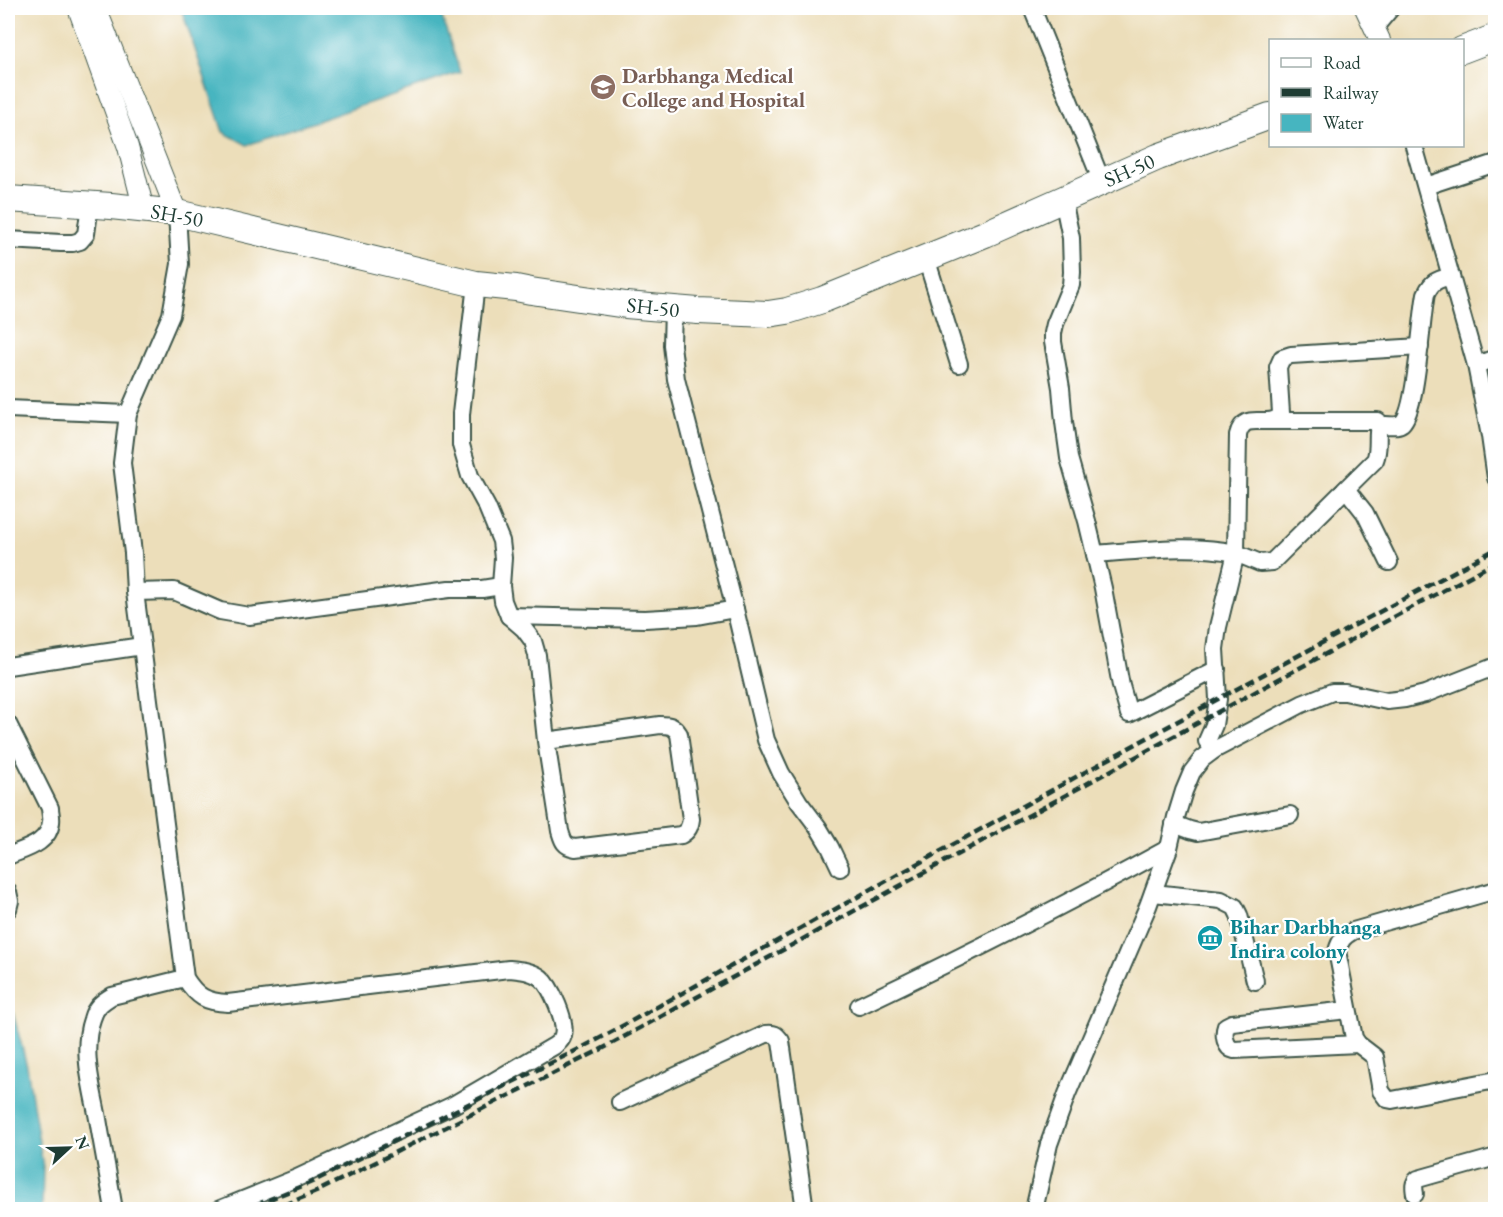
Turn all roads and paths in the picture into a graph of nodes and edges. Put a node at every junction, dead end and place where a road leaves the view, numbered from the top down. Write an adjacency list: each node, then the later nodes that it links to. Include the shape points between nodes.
1 (78, 8): 17 (street, via 128,147)
2 (96, 8): 18 (street)
3 (1032, 8): 12 (street)
4 (1365, 8): 6 (street)
5 (1390, 8): 6 (street)
6 (1378, 34)
7 (1496, 37): 8 (main road)
8 (1464, 49)
9 (1269, 116): 12 (main road, SH-50)
10 (1414, 147): 13 (street)
11 (1496, 163): 13 (street)
12 (1102, 182): 15 (main road, SH-50)
13 (1426, 186): 21 (street)
14 (8, 199): 16 (main road, SH-50)
15 (1063, 199): 20 (main road, SH-50); 36 (street, via 1071,238 1072,272 1053,342 1070,458)
16 (90, 205): 17 (main road, SH-50); 19 (street, via 86,234 80,241)
17 (144, 210): 18 (main road, SH-50)
18 (177, 213): 22 (main road, SH-50); 29 (street, via 180,264 171,315)
19 (8, 240)
20 (927, 258): 23 (main road, SH-50, via 787,311 768,314); 26 (street)
21 (1450, 276): 24 (street, via 1438,279 1426,294); 27 (street)
22 (476, 284): 23 (main road, SH-50); 38 (street, via 461,445 470,476 501,541)
23 (673, 309): 40 (street, via 676,379)
24 (1420, 347): 30 (street, via 1282,358 1278,367 1281,413); 34 (street, via 1404,421 1379,426 1375,460)
25 (1496, 358): 27 (street)
26 (959, 364)
27 (1476, 365): 32 (street)
28 (8, 409): 29 (street)
29 (128, 414): 39 (street, via 122,463)
30 (1268, 421): 31 (street); 35 (street, via 1248,421 1238,435)
31 (1378, 421)
32 (1491, 422): 33 (street)
33 (1496, 478)
34 (1346, 489): 35 (street, via 1272,562 1260,563); 37 (street, via 1365,513)
35 (1236, 553): 36 (street, via 1185,547); 45 (street, via 1218,627)
36 (1095, 554): 45 (street, via 1129,714)
37 (1389, 562)
38 (501, 586): 39 (street, via 449,589 249,616 220,611 174,591); 41 (street)
39 (135, 592): 42 (street)
40 (735, 609): 41 (street, via 645,619); 53 (street, via 766,740 781,773)
41 (509, 616): 47 (street, via 533,641)
42 (142, 646): 43 (street); 58 (street)
43 (8, 666)
44 (1496, 666): 48 (street, via 1405,699 1387,701 1332,692)
45 (1217, 669): 48 (street, via 1218,699 1208,741)
46 (8, 724): 52 (street, via 50,808 51,822 47,835 38,843)
47 (546, 741): 47 (street, via 560,831 567,846 681,835 691,826 679,734 669,725)
48 (1214, 750): 50 (street, via 1192,772)
49 (1290, 815): 50 (street, via 1198,832)
50 (1174, 824): 51 (street)
51 (1169, 848): 56 (street); 60 (street)
52 (8, 856)
53 (840, 868)
54 (1496, 890): 61 (street, via 1344,936 1337,951)
55 (8, 892): 57 (street)
56 (1153, 893): 59 (street, via 1221,900 1235,907); 70 (street, via 1066,1094)
57 (8, 909)
58 (185, 978): 67 (street, via 112,996 101,1002 91,1020 88,1068); 68 (street, via 201,998 228,1003 509,969 526,971 540,977 550,988 564,1028 560,1042 453,1105 297,1178)
59 (1255, 981)
60 (859, 1006)
61 (1348, 1010): 62 (street); 62 (street, via 1232,1023 1224,1032 1230,1050)
62 (1358, 1044): 63 (street, via 1375,1057 1381,1091 1387,1099)
63 (1496, 1080)
64 (620, 1102): 69 (street, via 766,1034 777,1035)
65 (1496, 1157): 66 (street, via 1418,1179 1413,1186)
66 (1415, 1194)
67 (114, 1209)
68 (218, 1209)
69 (806, 1209)
70 (1034, 1209)

